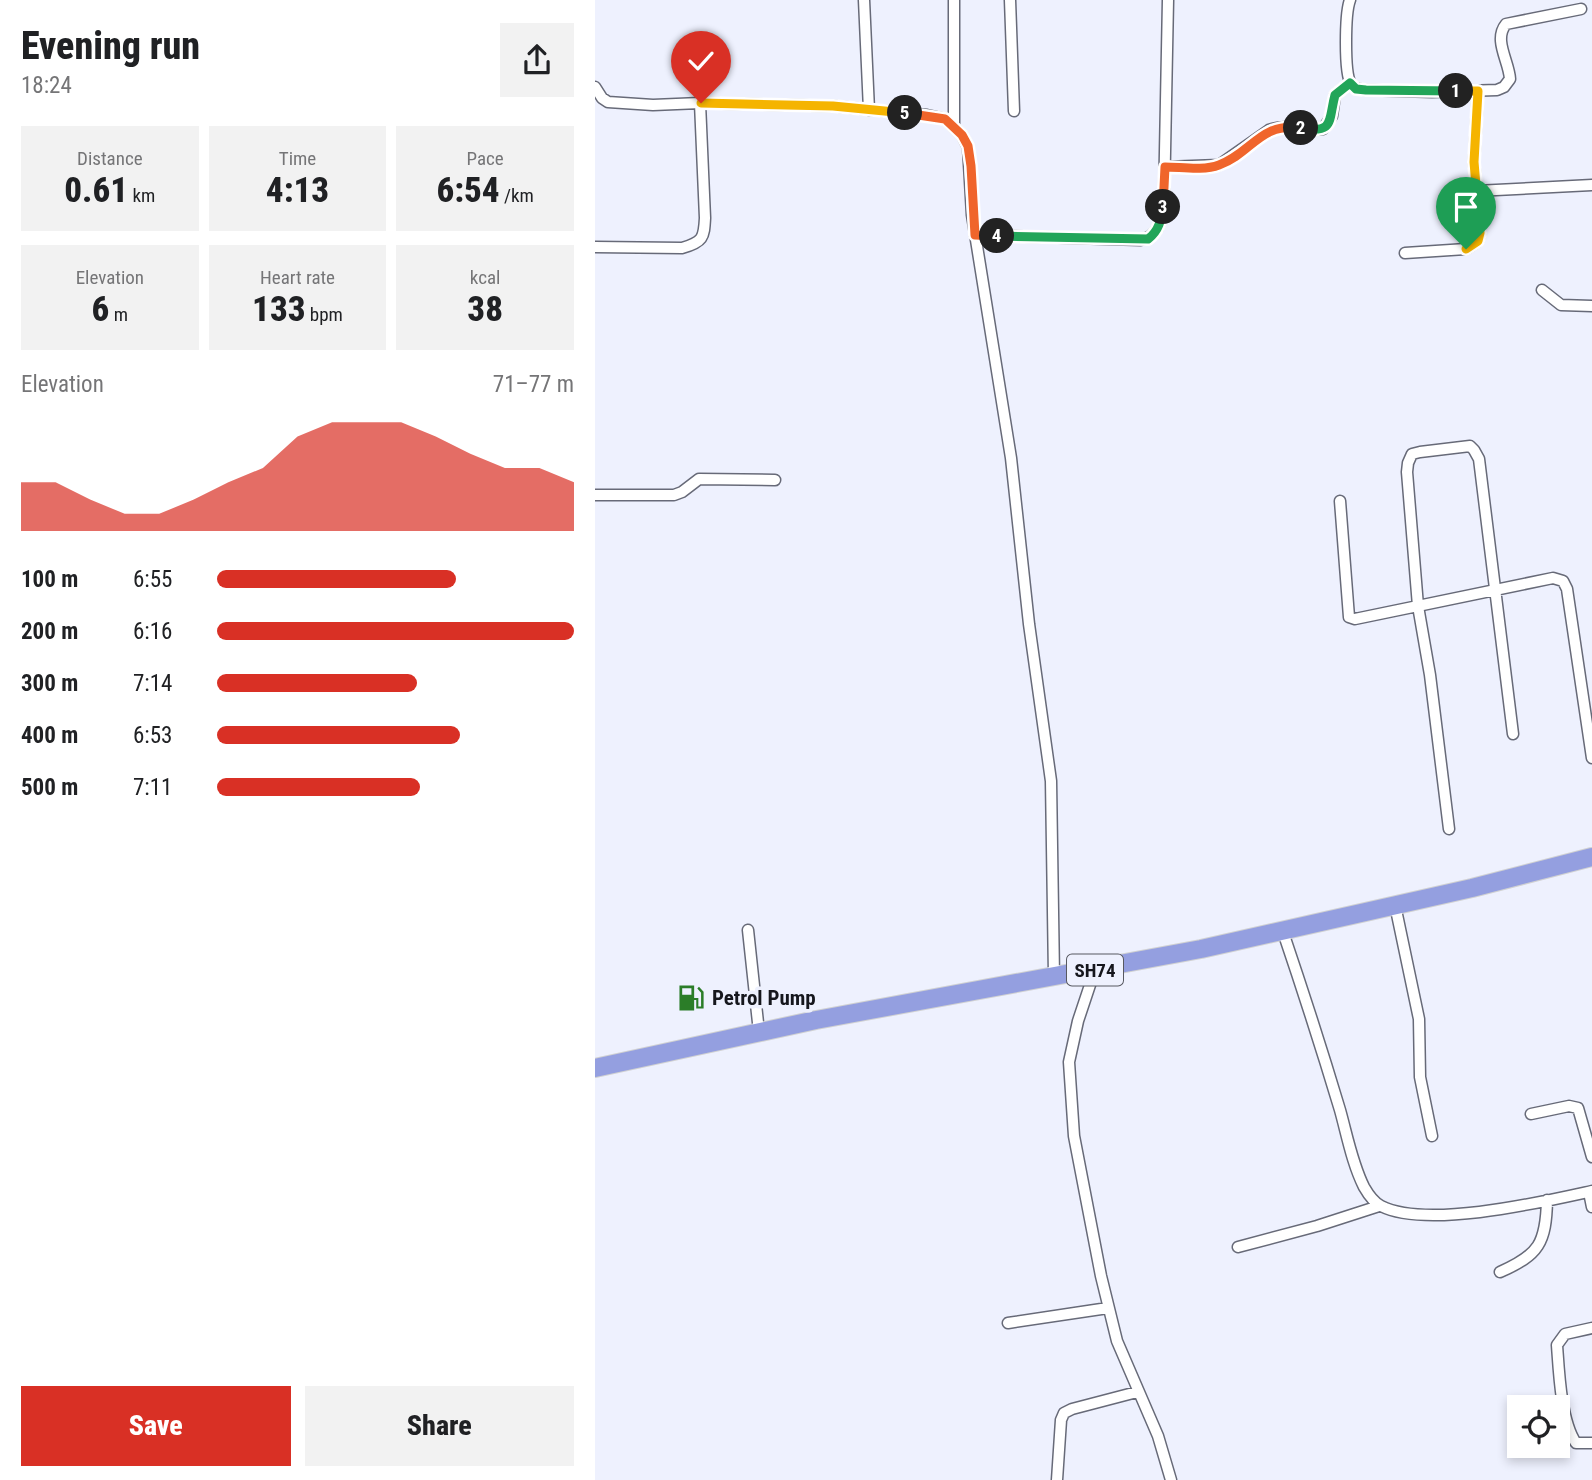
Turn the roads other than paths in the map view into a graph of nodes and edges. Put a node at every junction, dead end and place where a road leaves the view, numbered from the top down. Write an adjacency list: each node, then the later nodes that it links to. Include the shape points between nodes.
1 (864, 0): 12 (street)
2 (954, 0): 14 (street)
3 (1010, 0): 13 (street)
4 (1168, 0): 15 (street)
5 (1350, 0): 7 (street, via 1346,20)
6 (1581, 9): 9 (street, via 1506,24 1500,39 1510,79 1497,90)
7 (1350, 83): 9 (street, via 1366,90); 15 (street, via 1335,95 1332,116 1323,129 1276,128 1219,166)
8 (595, 87): 10 (street)
9 (1478, 91): 17 (street)
10 (598, 98): 11 (street, via 653,105)
11 (701, 103): 12 (street); 19 (street, via 704,236 683,248)
12 (870, 110): 14 (street, via 927,115)
13 (1014, 111)
14 (954, 126): 18 (street, via 968,146)
15 (1165, 167): 18 (street, via 1160,222 1148,239)
16 (1592, 185): 17 (street)
17 (1476, 191): 20 (street, via 1480,233 1474,245)
18 (975, 235): 36 (street, via 1011,458 1051,781)
19 (595, 247)
20 (1405, 253)
21 (1542, 290): 22 (street, via 1560,305)
22 (1592, 306)
23 (775, 480): 24 (street, via 699,480 674,495)
24 (595, 495)
25 (1340, 501): 27 (street, via 1349,617 1355,620)
26 (1494, 590): 27 (street); 27 (street, via 1475,450 1462,445 1420,452 1412,454 1407,472); 28 (street); 29 (street, via 1553,578 1563,581)
27 (1418, 606): 30 (street)
28 (1513, 734)
29 (1592, 758)
30 (1449, 829)
31 (1592, 857): 32 (highway, SH74)
32 (1395, 905): 34 (highway, SH74); 40 (street, via 1419,1018 1420,1077)
33 (748, 930): 37 (street)
34 (1283, 932): 35 (highway, SH74); 44 (street, via 1356,1167)
35 (1095, 970): 36 (highway, SH74); 48 (street, via 1069,1062 1070,1100)
36 (1054, 977): 37 (highway, SH74)
37 (759, 1032): 38 (highway, SH74)
38 (595, 1069)
39 (1531, 1114): 41 (street, via 1578,1108)
40 (1432, 1136)
41 (1592, 1157)
42 (1591, 1191): 43 (street); 45 (street)
43 (1547, 1200): 44 (street, via 1462,1213 1424,1214); 47 (street, via 1541,1242 1531,1256)
44 (1379, 1206): 46 (street)
45 (1592, 1207)
46 (1238, 1247)
47 (1500, 1272)
48 (1108, 1308): 49 (street); 51 (street)
49 (1008, 1323)
50 (1592, 1328): 52 (street, via 1565,1334 1557,1345 1570,1436 1576,1443)
51 (1137, 1392): 53 (street, via 1064,1413); 54 (street, via 1158,1436)
52 (1592, 1443)
53 (1057, 1480)
54 (1171, 1480)

